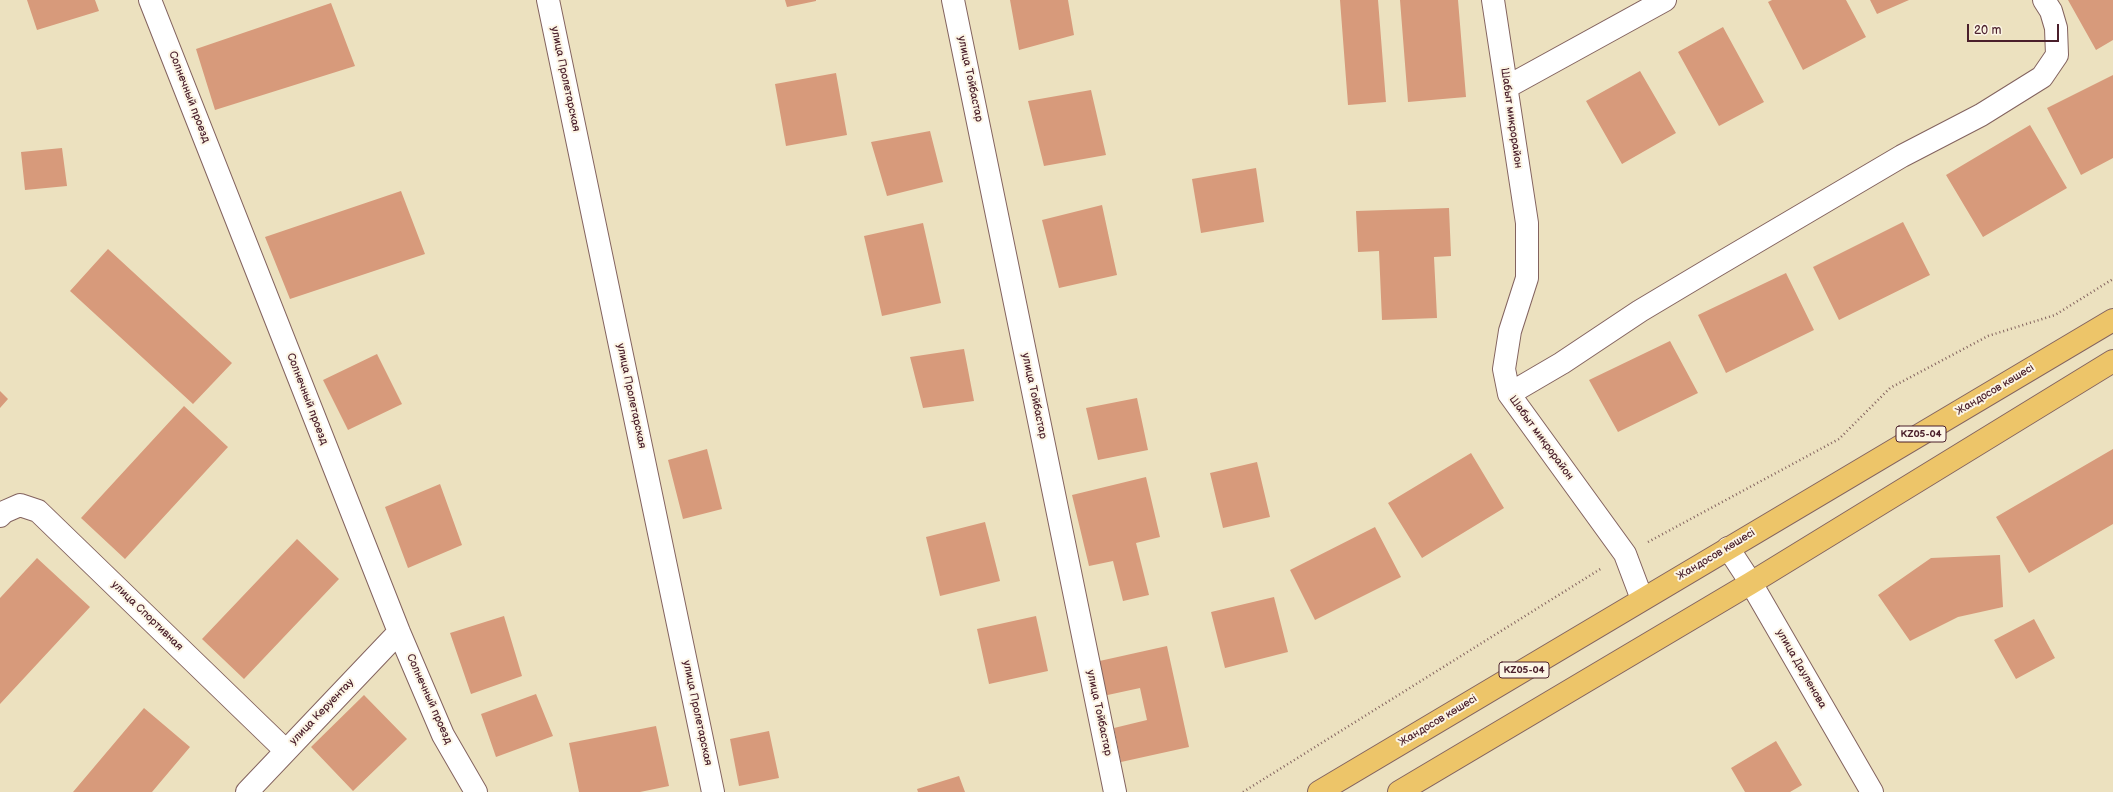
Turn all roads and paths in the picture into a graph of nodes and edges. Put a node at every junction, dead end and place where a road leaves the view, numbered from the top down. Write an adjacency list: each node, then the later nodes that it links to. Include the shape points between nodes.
1 (150, 0): 17 (street, Солнечный проезд)
2 (548, 0): 21 (street, улица Пролетарская)
3 (954, 0): 22 (street, улица Тойбастар)
4 (1493, 0): 7 (street, Шабыт микрорайон)
5 (1665, 0): 7 (street)
6 (2044, 0): 11 (street, via 2051,11 2056,28 2057,55 2042,77 1981,115 1902,156 1712,268)
7 (1507, 87): 11 (street, Шабыт микрорайон, via 1527,223 1527,278 1510,331 1504,370)
8 (2113, 278): 14 (path, via 2055,315 1988,336 1890,388 1840,439)
9 (2113, 320): 13 (main road, Жандосов көшесі / KZ05-04)
10 (2113, 361): 15 (main road)
11 (1509, 394): 14 (street, Шабыт микрорайон)
12 (0, 516): 18 (street, улица Спортивная, via 20,505 38,511)
13 (1728, 548): 15 (street, улица Дауленова); 16 (main road, Жандосов көшесі / KZ05-04)
14 (1625, 554): 16 (street, Шабыт микрорайон); 23 (path)
15 (1751, 583): 25 (main road); 26 (street, улица Дауленова)
16 (1642, 599): 24 (main road, Жандосов көшесі / KZ05-04)
17 (399, 632): 18 (street, улица Керуентау); 20 (street, Солнечный проезд, via 443,735)
18 (285, 750): 19 (street, улица Керуентау)
19 (246, 792)
20 (476, 792)
21 (713, 792)
22 (1116, 792)
23 (1243, 792)
24 (1320, 792)
25 (1398, 792)
26 (1872, 792)

